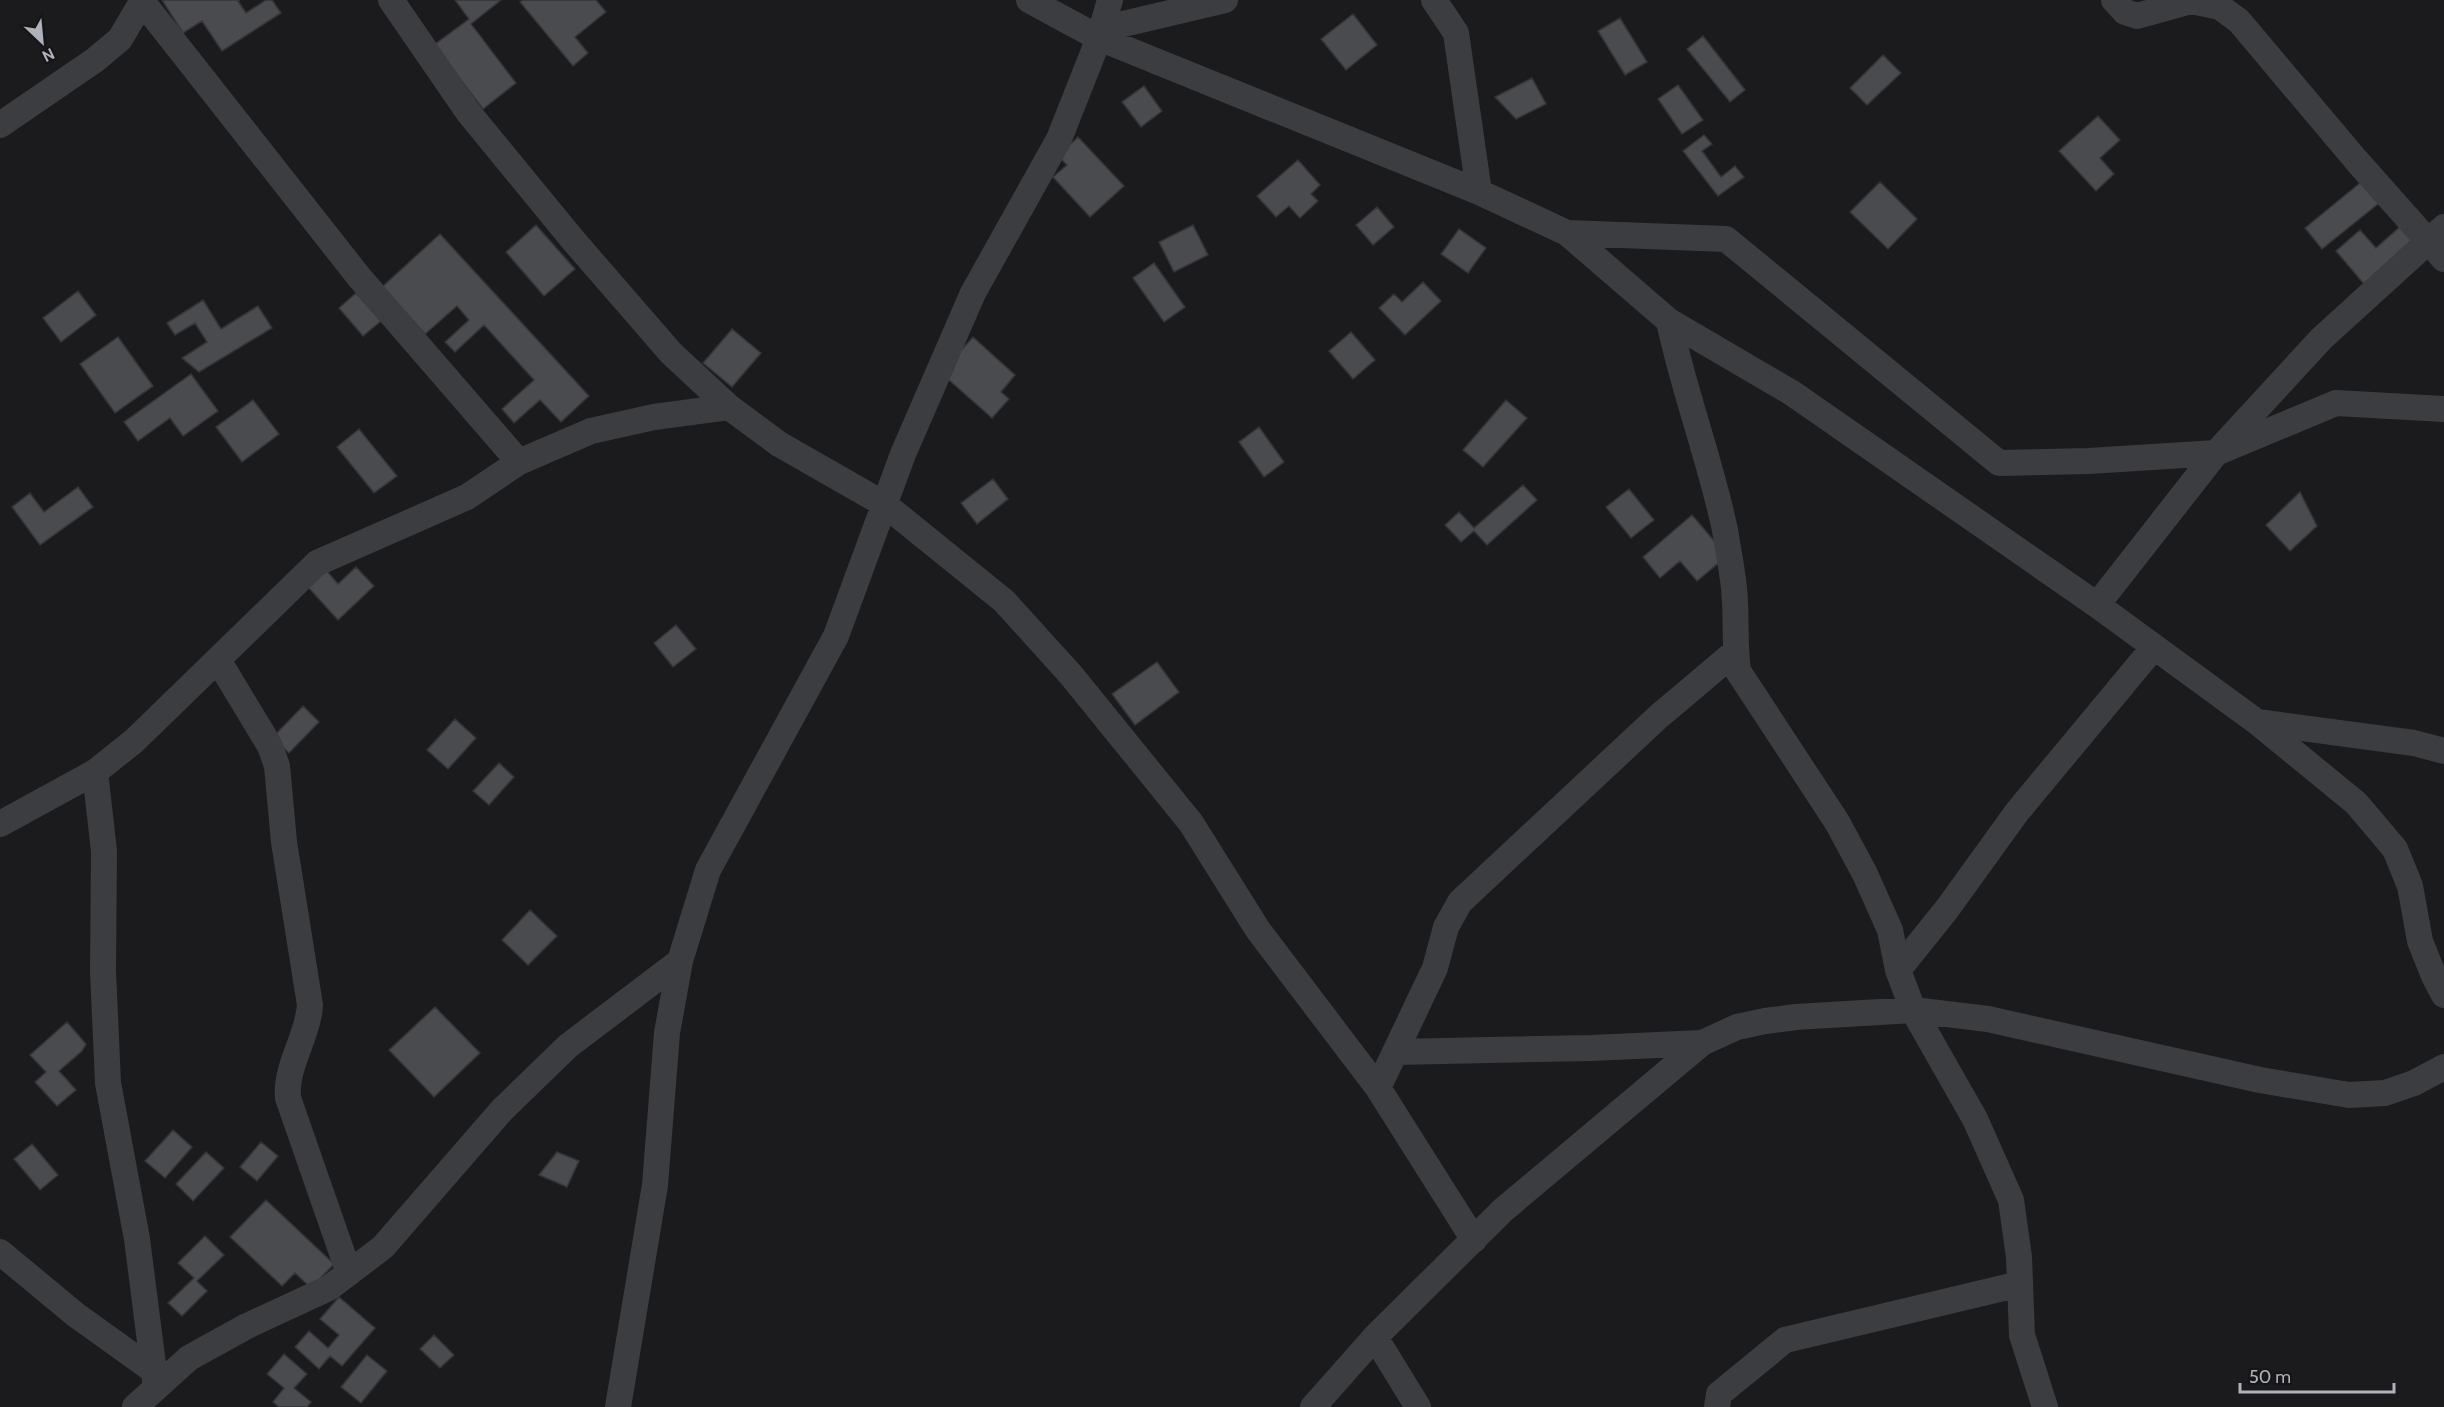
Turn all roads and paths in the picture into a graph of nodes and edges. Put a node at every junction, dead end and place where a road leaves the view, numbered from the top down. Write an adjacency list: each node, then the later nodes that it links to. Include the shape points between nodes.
1 (142, 0): 10 (street, via 120,39); 18 (street, via 360,277)
2 (391, 0): 15 (street, via 468,112 573,240 671,353)
3 (1029, 0): 9 (street)
4 (1110, 0): 9 (street)
5 (1225, 0): 9 (street)
6 (1434, 0): 11 (street, via 1456,33)
7 (2114, 0): 8 (street, via 2125,12 2137,16 2192,1)
8 (2240, 10): 13 (street, via 2356,160)
9 (1101, 34): 11 (street); 19 (street, via 1059,139 973,294)
10 (0, 125)
11 (1479, 192): 12 (street)
12 (1567, 233): 14 (street); 17 (street, via 1726,239 2000,463)
13 (2439, 243): 17 (street, via 2320,339)
14 (1669, 321): 20 (street, via 1792,393); 22 (street, via 1725,530 1734,589)
15 (729, 407): 18 (street, via 591,431); 19 (street, via 779,444)
16 (2444, 409): 17 (street, via 2336,403)
17 (2216, 453): 20 (street)
18 (519, 462): 23 (street, via 467,497 316,563)
19 (884, 504): 28 (street, via 836,636 708,870); 35 (street, via 1004,601 1071,675 1191,823 1258,930)
20 (2097, 605): 21 (street)
21 (2154, 647): 24 (street); 29 (street, via 2017,812)
22 (1736, 652): 29 (street, via 1738,671 1837,822 1865,874 1890,930); 33 (street, via 1658,717 1460,902 1446,927 1435,968)
23 (218, 660): 26 (street, via 134,741); 38 (street, via 270,746 277,766 284,842 310,1005 309,1020 287,1085 288,1098)
24 (2257, 722): 25 (street, via 2415,743); 30 (street, via 2356,803 2396,849 2410,886 2420,941)
25 (2444, 751)
26 (95, 772): 27 (street); 41 (street, via 104,851 103,971 108,1083 137,1239)
27 (0, 824)
28 (680, 961): 38 (street, via 568,1046 501,1110 383,1247); 43 (street, via 667,1033 655,1185)
29 (1898, 970): 31 (street)
30 (2444, 995)
31 (1913, 1010): 32 (street, via 1765,1021); 34 (street, via 1988,1019 2260,1080 2349,1095 2385,1093); 39 (street, via 1975,1119 2011,1200)
32 (1702, 1043): 33 (street); 36 (street, via 1503,1210)
33 (1395, 1052): 35 (street)
34 (2444, 1067)
35 (1378, 1088): 36 (street)
36 (1474, 1240): 40 (street)
37 (0, 1252): 41 (street)
38 (349, 1273): 41 (street, via 329,1288 246,1326)
39 (2020, 1284): 46 (street, via 1785,1340 1719,1394); 47 (street, via 2022,1335)
40 (1375, 1337): 44 (street); 45 (street)
41 (155, 1379): 42 (street)
42 (135, 1407)
43 (618, 1407)
44 (1313, 1407)
45 (1418, 1407)
46 (1717, 1407)
47 (2045, 1407)

